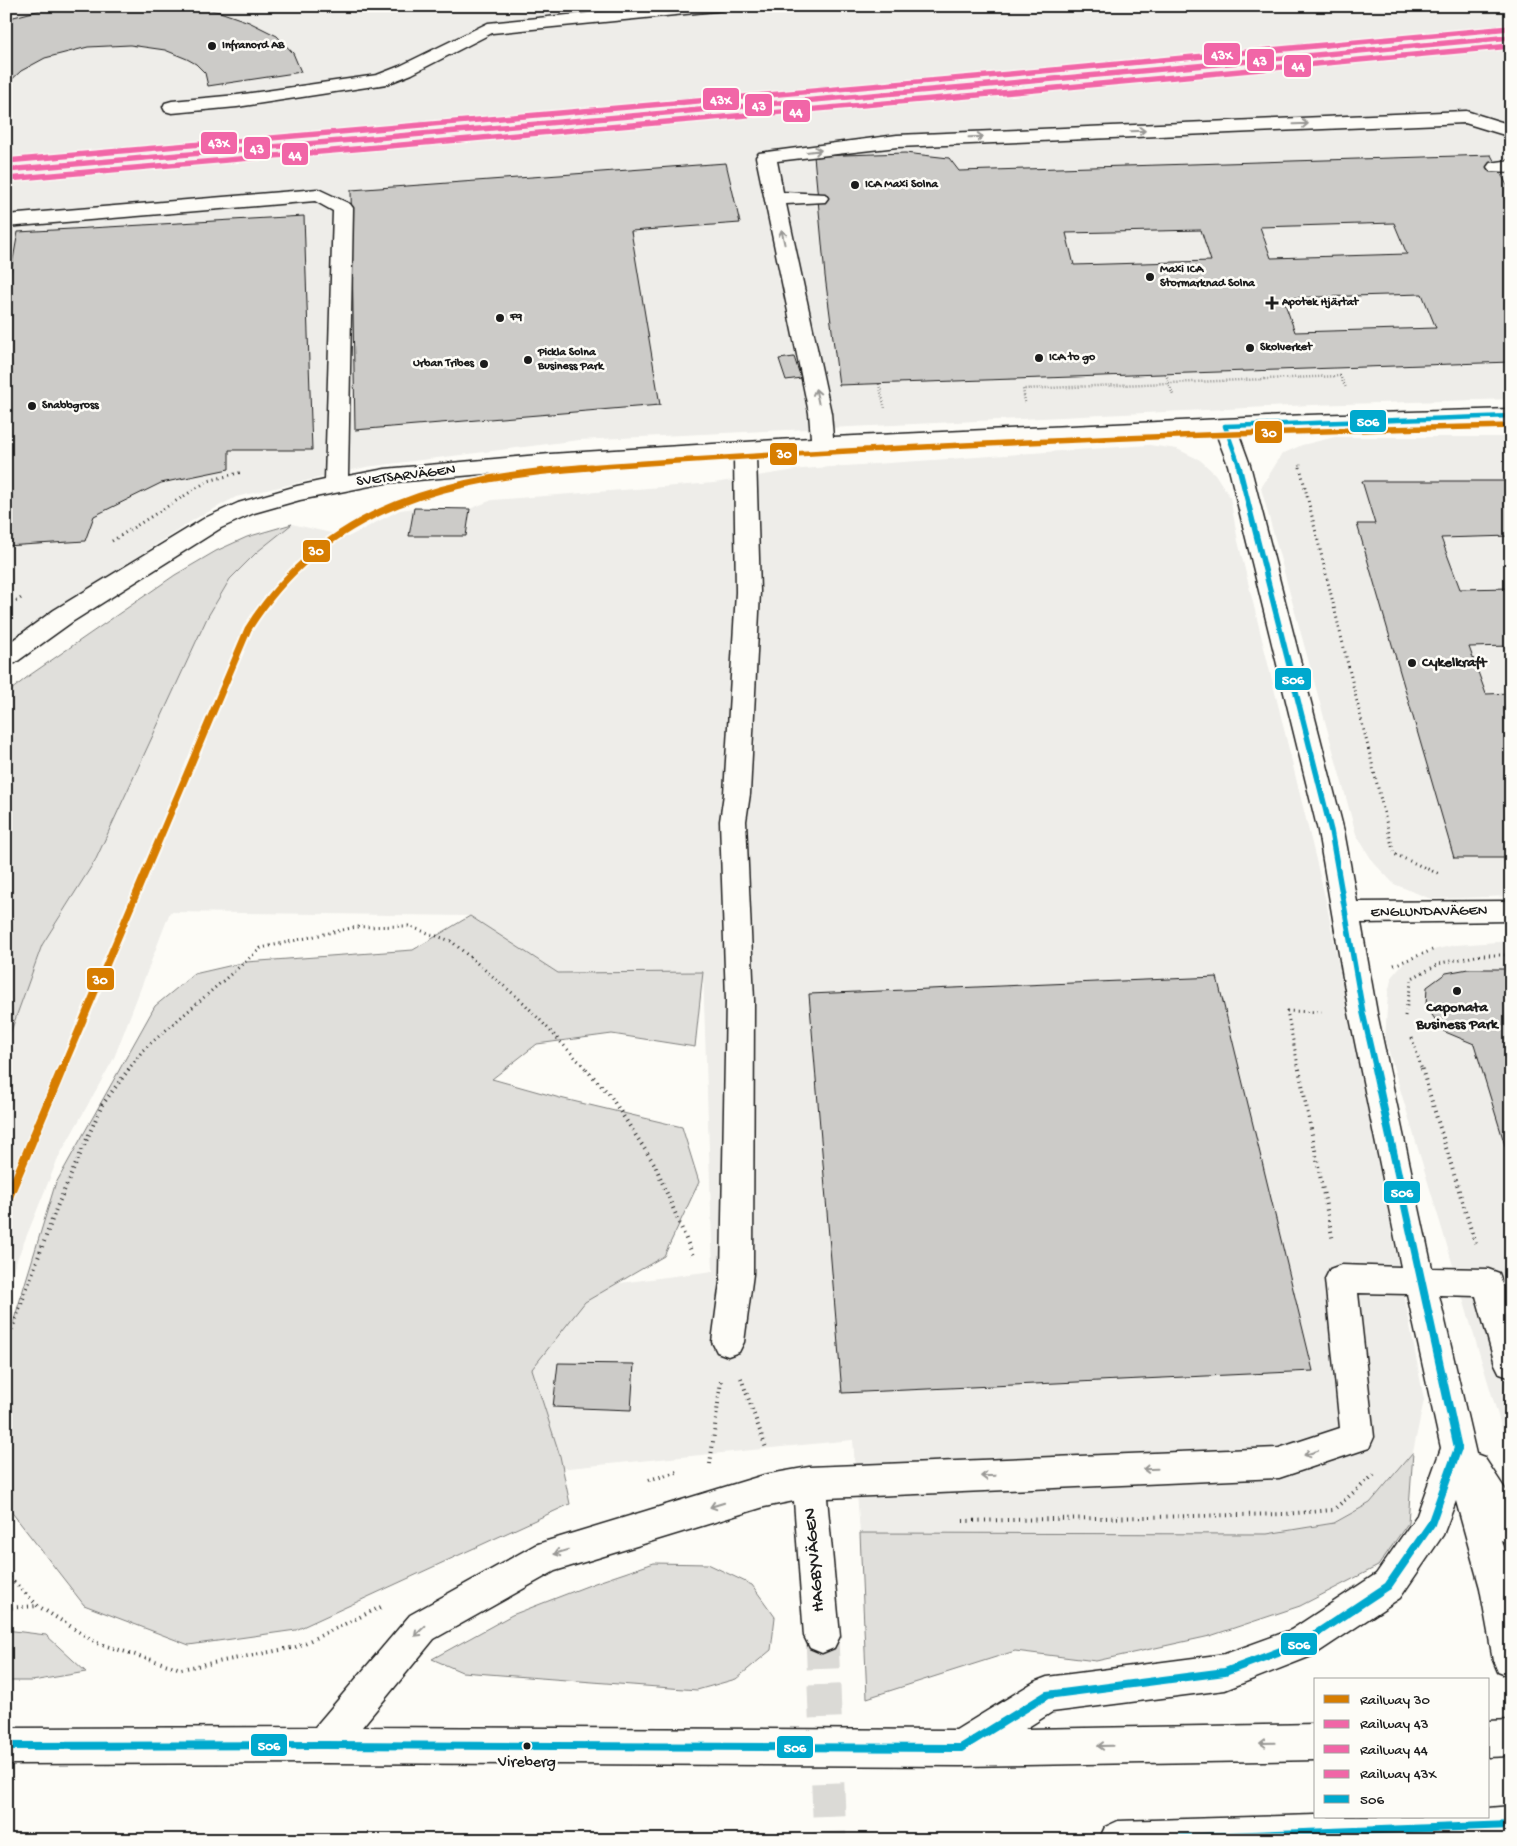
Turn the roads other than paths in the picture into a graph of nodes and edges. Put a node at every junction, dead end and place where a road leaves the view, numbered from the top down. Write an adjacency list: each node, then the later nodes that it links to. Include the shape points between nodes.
1 (716, 6): 2 (street, via 488,28 381,80)
2 (172, 107)
3 (1511, 131): 5 (street, one-way to 3, via 766,157 897,141 1466,117)
4 (806, 170): 5 (street, via 787,170)
5 (770, 176): 6 (street)
6 (775, 198): 7 (street); 11 (street, one-way to 6, via 820,412)
7 (818, 198)
8 (6, 221): 13 (street, via 318,195 343,208)
9 (1511, 416): 10 (street, SVETSARVÄGEN)
10 (1226, 426): 11 (street, SVETSARVÄGEN); 16 (street, via 1239,465 1331,831)
11 (823, 444): 12 (street, SVETSARVÄGEN)
12 (745, 449): 13 (street, SVETSARVÄGEN, via 447,470); 18 (street, via 748,592 733,821 740,1000 737,1274)
13 (336, 485): 14 (street, SVETSARVÄGEN, via 246,508 213,523)
14 (9, 647)
15 (1511, 911): 16 (street, ENGLUNDAVÄGEN)
16 (1346, 913): 17 (street, via 1363,1013)
17 (1420, 1280): 19 (street, via 1488,1283); 20 (street); 21 (street, one-way to 21, via 1341,1279 1357,1437 1279,1463)
18 (728, 1342)
19 (1511, 1364)
20 (1458, 1448): 22 (street); 24 (street, via 1497,1588); 30 (street, via 1431,1524 1388,1586 1302,1643 1224,1672 1047,1695)
21 (809, 1483): 23 (street, HAGBYVÄGEN); 28 (street, one-way to 28, via 764,1491 547,1557 422,1627)
22 (1511, 1528)
23 (822, 1636)
24 (1511, 1660)
25 (1511, 1738): 26 (street)
26 (1490, 1739)
27 (1314, 1742): 30 (street, one-way to 30)
28 (323, 1745): 29 (street); 30 (street)
29 (6, 1746)
30 (961, 1748)
31 (1511, 1825): 32 (street)
32 (1118, 1840)

